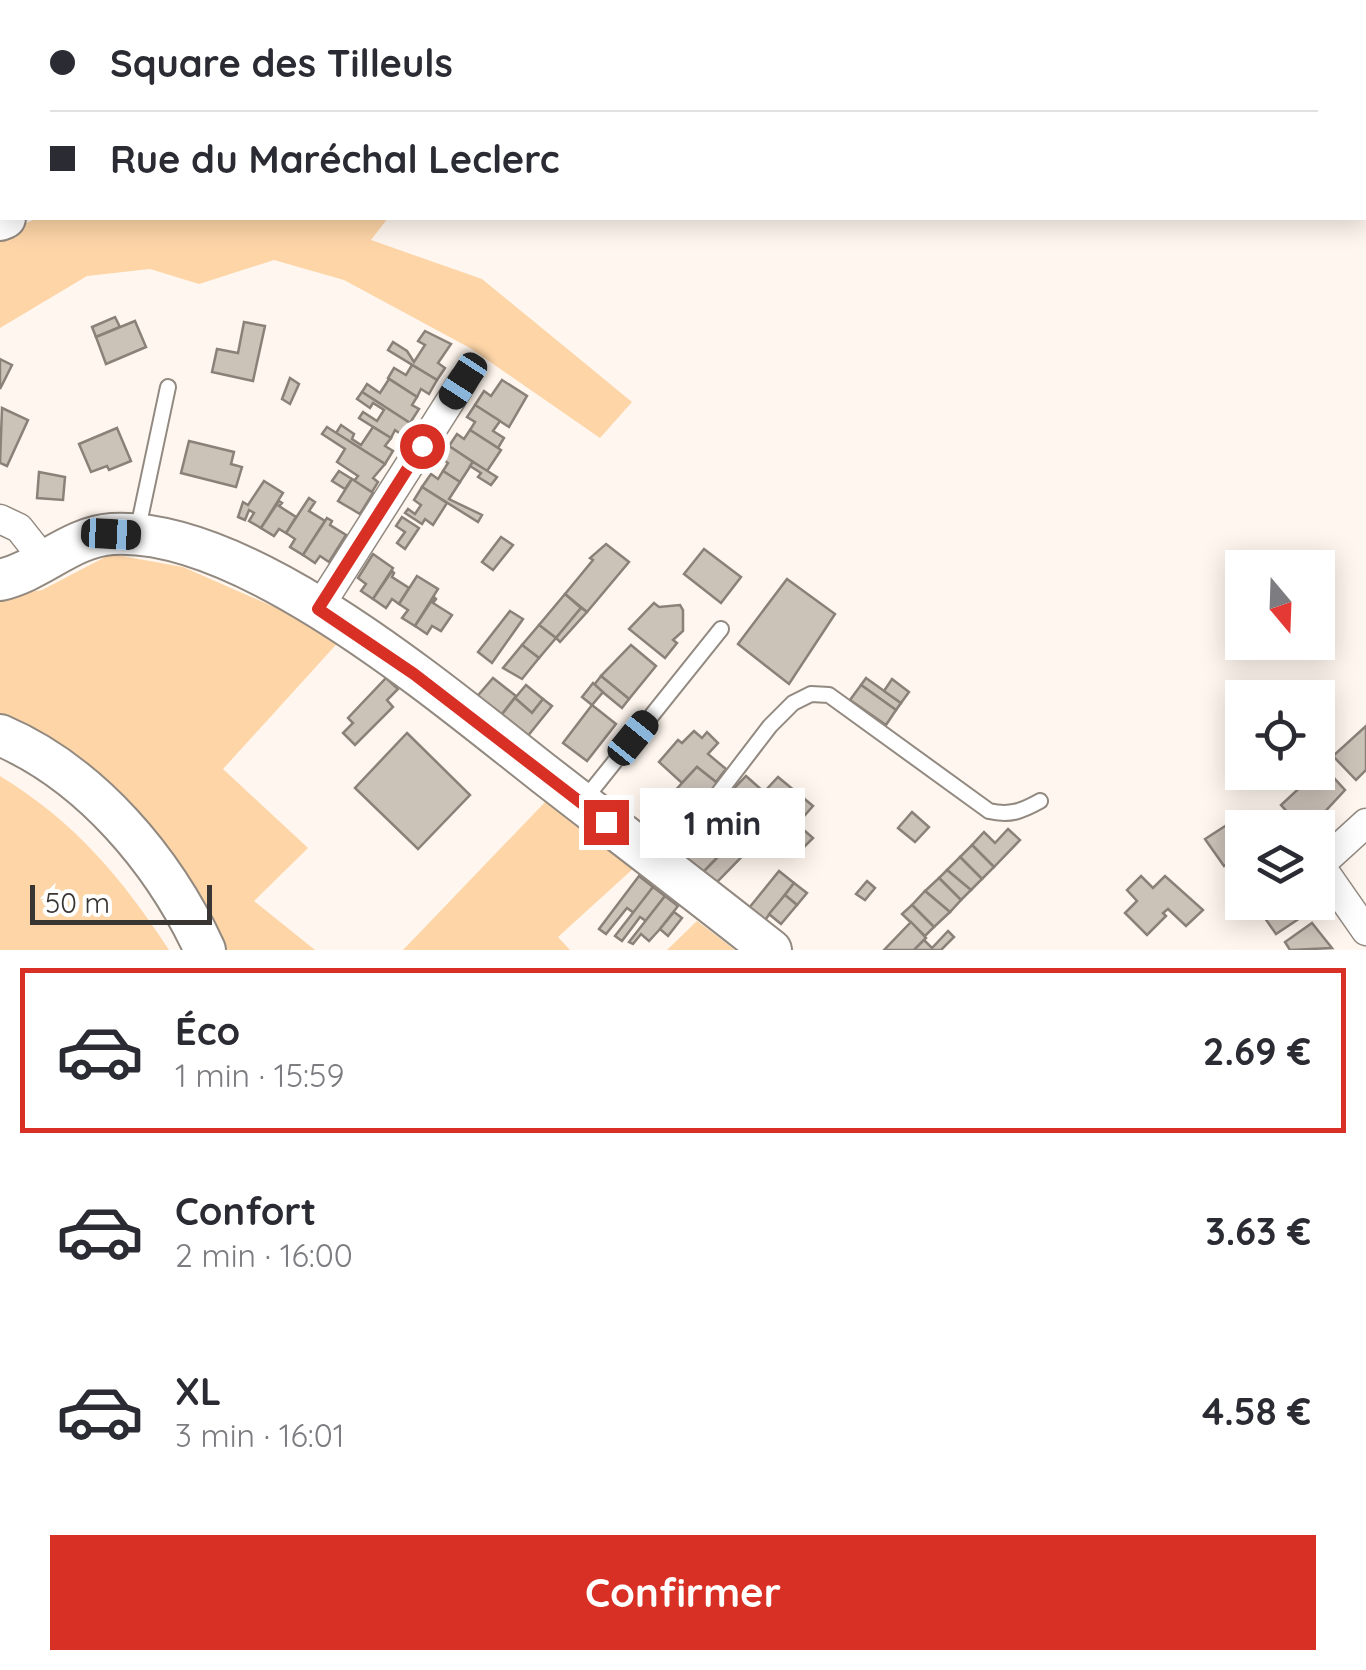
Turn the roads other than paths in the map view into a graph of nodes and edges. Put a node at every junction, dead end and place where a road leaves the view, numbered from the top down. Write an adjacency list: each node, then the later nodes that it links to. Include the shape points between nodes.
1 (463, 381): 7 (street)
2 (168, 387): 4 (lane)
3 (0, 519): 5 (street, via 20,528)
4 (136, 536): 5 (street, via 88,539); 7 (street, via 210,552)
5 (44, 562): 6 (street)
6 (0, 580)
7 (318, 609): 12 (street)
8 (721, 629): 12 (lane)
9 (0, 735): 17 (street, via 45,758 104,806 165,882)
10 (0, 760): 16 (street, via 32,779 102,841)
11 (1040, 801): 14 (lane, via 1021,812 989,812 828,695 810,694 770,726 716,797)
12 (582, 802): 14 (street)
13 (1366, 824): 15 (street, via 1320,865)
14 (655, 860): 18 (street)
15 (1366, 931)
16 (182, 950)
17 (204, 950)
18 (771, 950)

